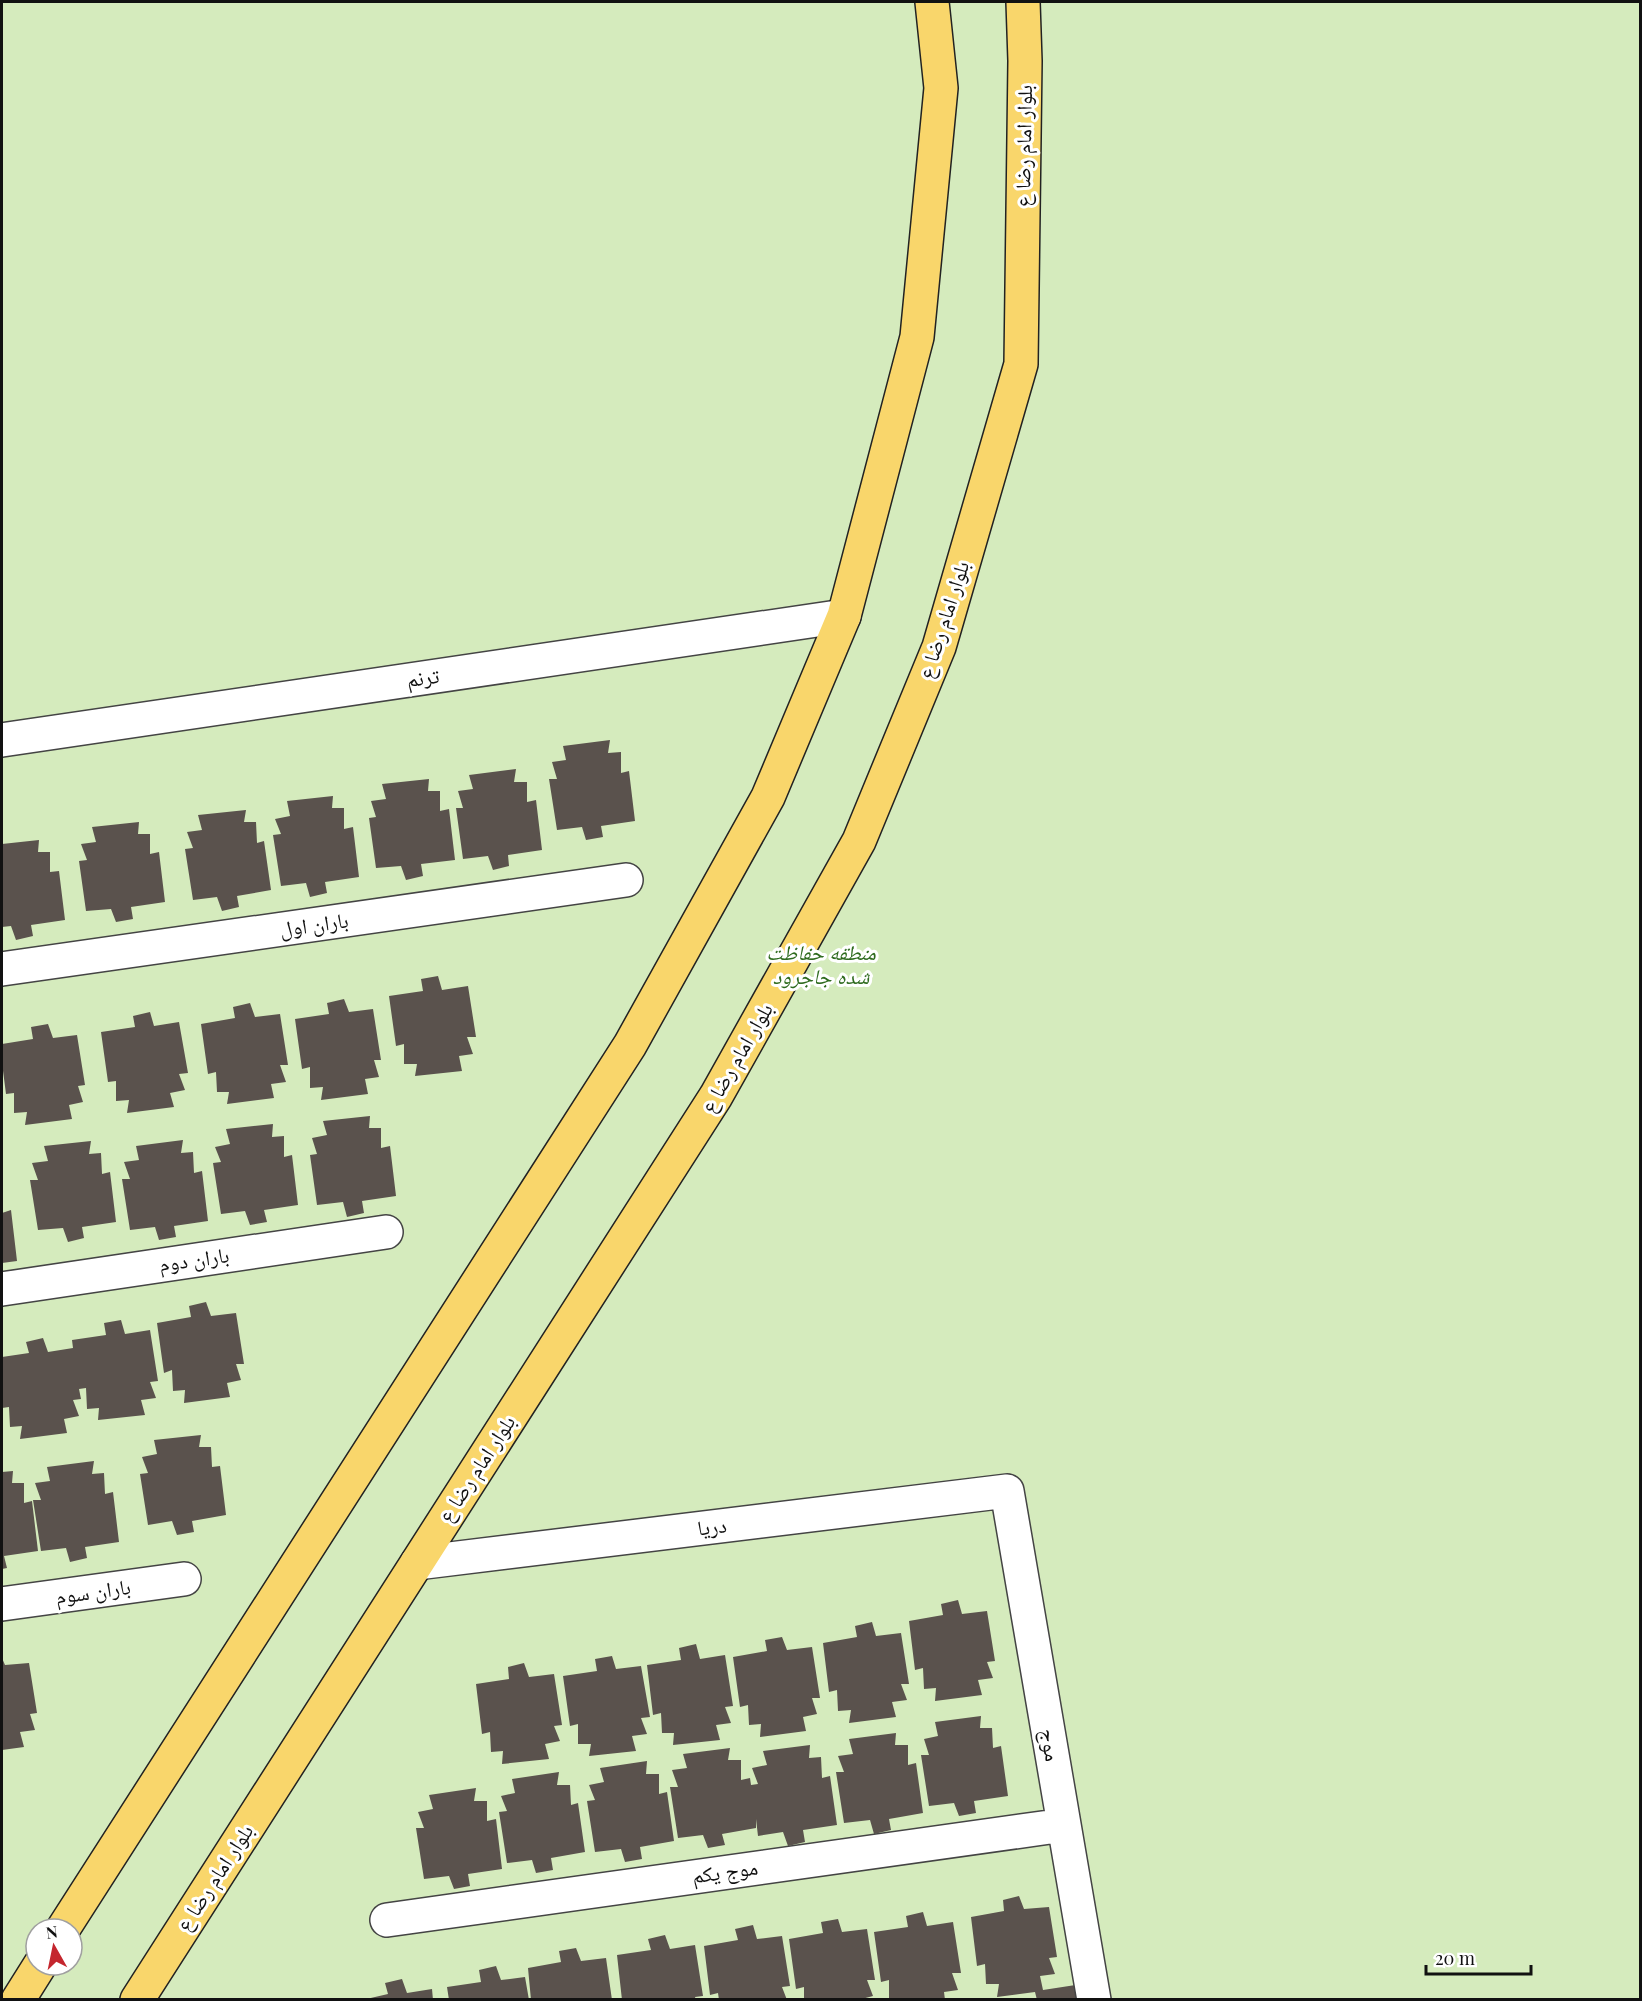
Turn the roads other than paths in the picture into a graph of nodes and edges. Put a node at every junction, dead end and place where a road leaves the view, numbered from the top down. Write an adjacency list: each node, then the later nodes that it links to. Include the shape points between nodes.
1 (932, 2): 3 (main road, via 941,88 917,337)
2 (1023, 2): 10 (main road, بلوار امام رضا ع, via 1021,364 939,647 859,841 716,1096)
3 (844, 616): 4 (street, ترنم); 14 (main road, via 768,797 630,1045)
4 (2, 740)
5 (626, 880): 6 (street, باران اول)
6 (2, 969)
7 (386, 1232): 8 (street, باران دوم)
8 (2, 1289)
9 (1007, 1491): 10 (street, دریا); 13 (street, موج)
10 (417, 1563): 18 (main road, بلوار امام رضا ع)
11 (184, 1580): 12 (street, باران سوم)
12 (2, 1604)
13 (1064, 1825): 15 (street, موج یکم); 19 (street, موج)
14 (71, 1917)
15 (387, 1920)
16 (32, 1977): 17 (main road)
17 (18, 2000)
18 (137, 2000)
19 (1094, 2000)

